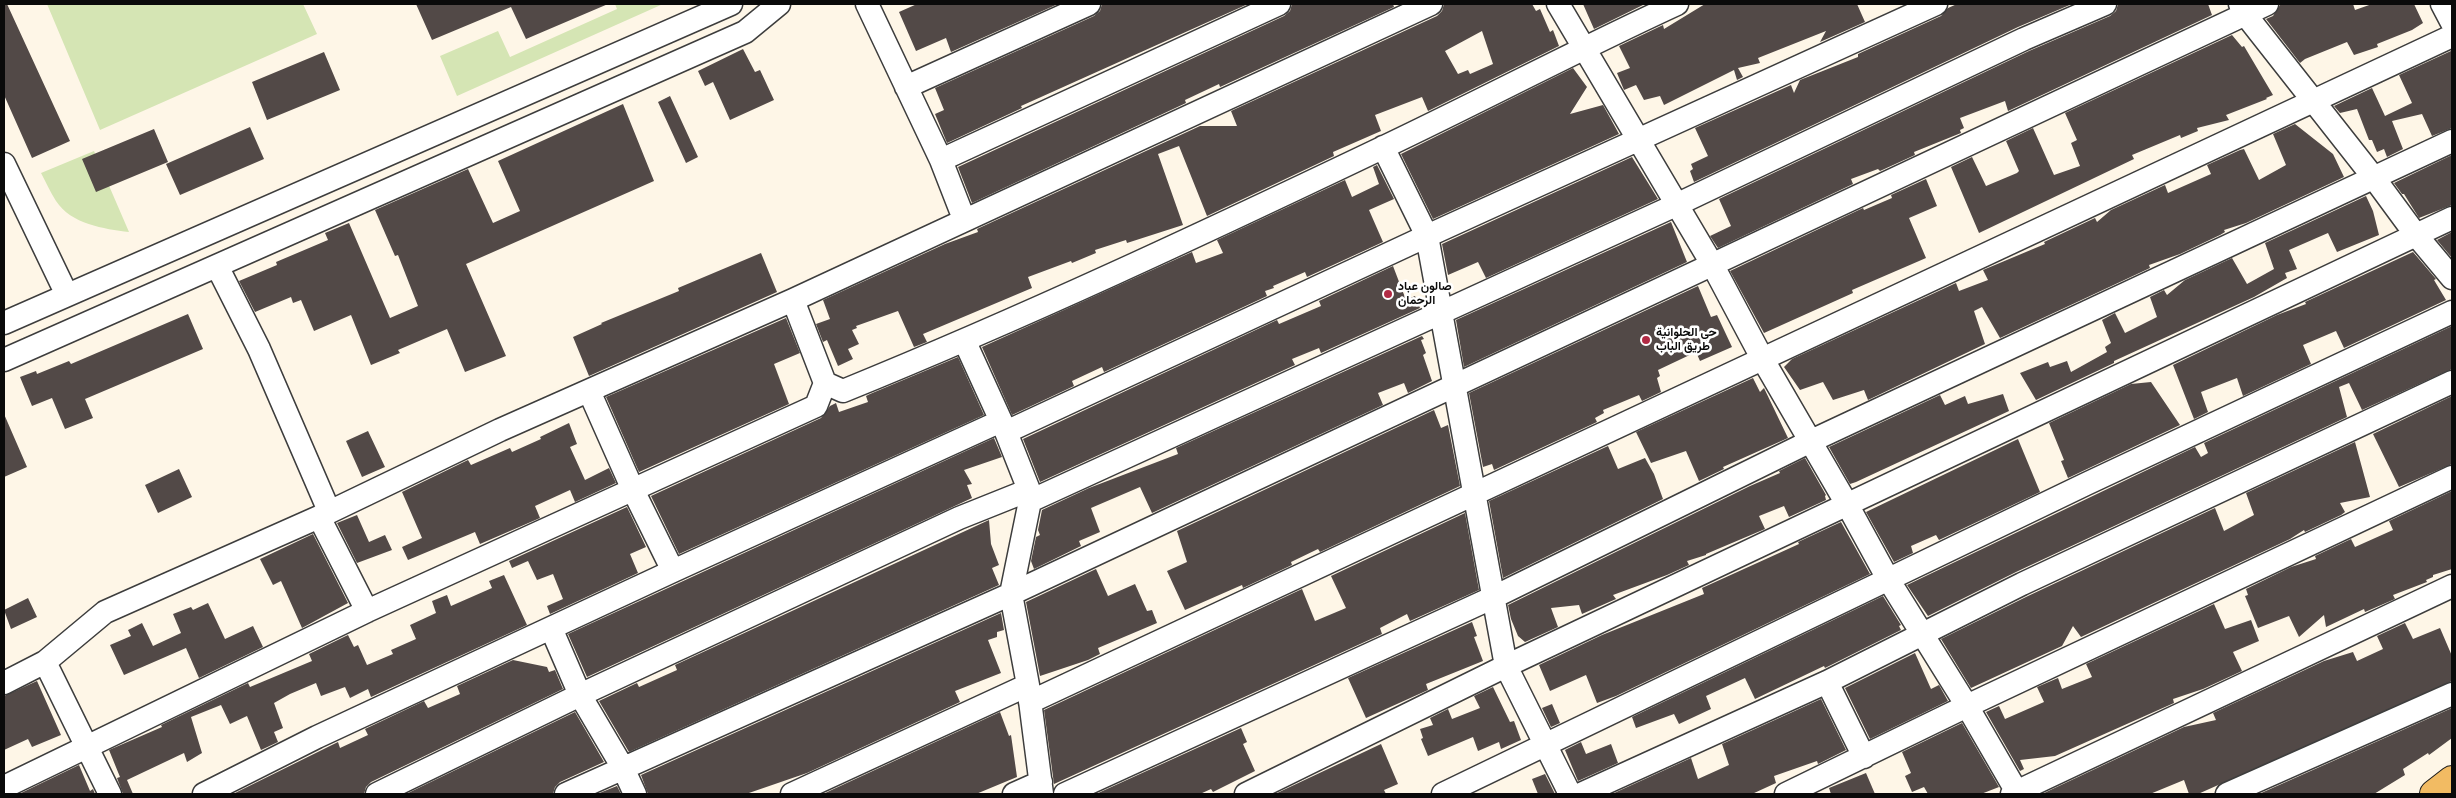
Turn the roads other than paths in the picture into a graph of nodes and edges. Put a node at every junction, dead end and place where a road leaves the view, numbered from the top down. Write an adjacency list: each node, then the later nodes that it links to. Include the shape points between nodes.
1 (731, 4): 33 (street)
2 (778, 4): 31 (street, via 745,32)
3 (1089, 4): 17 (street)
4 (1279, 4): 22 (street)
5 (1431, 4): 27 (street)
6 (1558, 4): 16 (street)
7 (1677, 4): 16 (street)
8 (1936, 4): 19 (street)
9 (2105, 4): 25 (street, via 2024,39)
10 (2267, 4): 13 (street)
11 (2442, 4): 14 (street)
12 (871, 5): 17 (street)
13 (2242, 9): 18 (street); 30 (street)
14 (2452, 23)
15 (2452, 36): 18 (street)
16 (1584, 46): 19 (street); 21 (street)
17 (906, 87): 22 (street)
18 (2313, 101): 24 (street); 39 (street)
19 (1638, 140): 25 (street); 29 (street)
20 (2452, 141): 24 (street)
21 (1383, 147): 29 (street); 38 (street)
22 (941, 160): 27 (street)
23 (4, 164): 33 (street)
24 (2374, 178): 28 (street); 46 (street)
25 (1676, 205): 30 (street); 36 (street)
26 (2452, 218): 28 (street)
27 (964, 219): 34 (street)
28 (2416, 235): 32 (street); 51 (street)
29 (1427, 236): 36 (street); 45 (street)
30 (1712, 264): 39 (street); 42 (street)
31 (217, 266): 40 (street); 52 (street, via 259,349)
32 (2452, 278)
33 (67, 295): 37 (street)
34 (793, 300): 43 (street); 44 (street)
35 (2452, 312): 54 (street)
36 (1442, 313): 42 (street); 50 (street)
37 (4, 323)
38 (965, 342): 43 (street); 45 (street)
39 (1762, 358): 46 (street); 49 (street)
40 (4, 360)
41 (2452, 382): 60 (street, via 2022,584)
42 (1455, 385): 49 (street); 56 (street)
43 (834, 387): 48 (street, via 816,406)
44 (589, 391): 48 (street); 52 (street)
45 (1004, 427): 50 (street); 53 (street)
46 (1809, 442): 51 (street); 57 (street)
47 (2452, 477): 68 (street)
48 (634, 490): 53 (street); 58 (street)
49 (1476, 493): 57 (street); 65 (street)
50 (1029, 495): 56 (street); 67 (street, via 958,518)
51 (1848, 506): 54 (street); 62 (street)
52 (324, 514): 58 (street); 61 (street, via 105,612)
53 (673, 571): 59 (street)
54 (1888, 579): 60 (street); 69 (street)
55 (2452, 586): 89 (street)
56 (1011, 594): 65 (street); 72 (street)
57 (1494, 597): 62 (street); 83 (street)
58 (367, 611): 70 (street)
59 (551, 628): 67 (street); 76 (street, via 317,737)
60 (1922, 636): 63 (street); 68 (street)
61 (45, 662): 64 (street); 70 (street)
62 (1506, 666): 69 (street); 84 (street)
63 (1827, 682): 71 (street); 87 (street)
64 (4, 683)
65 (1029, 693): 75 (street); 81 (street)
66 (2452, 694): 90 (street)
67 (580, 695): 72 (street); 78 (street)
68 (1967, 706): 71 (street); 89 (street)
69 (1546, 745): 85 (street); 86 (street)
70 (87, 748): 74 (street); 77 (street)
71 (1864, 757): 88 (street)
72 (623, 768): 79 (street); 80 (street)
73 (2452, 780): 91 (main road)
74 (4, 787)
75 (1042, 788): 82 (street)
76 (216, 792)
77 (110, 794)
78 (377, 794)
79 (566, 794)
80 (635, 794)
81 (792, 794)
82 (1014, 794)
83 (1065, 794)
84 (1246, 794)
85 (1443, 794)
86 (1570, 794)
87 (1581, 794)
88 (1786, 794)
89 (2016, 794)
90 (2227, 794)
91 (2434, 794)

